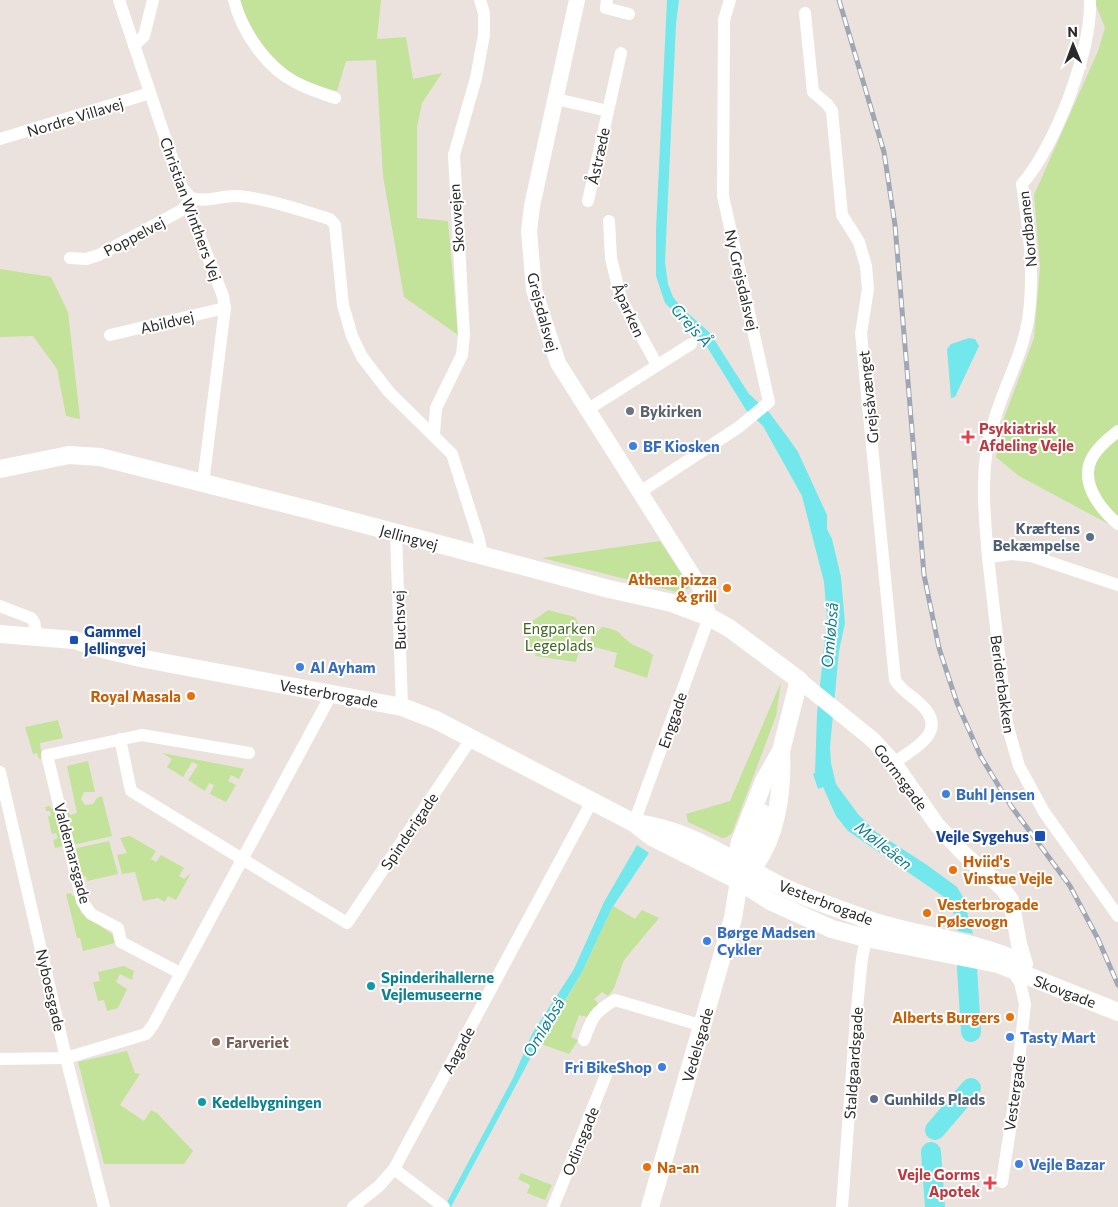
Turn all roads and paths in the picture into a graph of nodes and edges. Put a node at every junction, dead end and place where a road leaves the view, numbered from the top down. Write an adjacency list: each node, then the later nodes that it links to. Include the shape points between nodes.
1 (119, 0): 11 (street, Christian Winthers Vej)
2 (153, 0): 11 (street, via 144,36)
3 (234, 0): 14 (street, via 246,29 262,55 278,72 296,83)
4 (480, 0): 28 (street, Skovvejen, via 484,35 476,78 454,155 464,335 462,355 436,408)
5 (577, 0): 15 (street, Grejsdalsvej)
6 (608, 0): 10 (street, via 606,8)
7 (730, 0): 31 (street, Ny Grejsdalsvej, via 724,20 723,196 768,398 767,406)
8 (1090, 0): 35 (street, Nordbanen, via 1087,32 1073,88 1035,170 1022,184 1032,245 1032,279 1028,322 993,422 984,466)
9 (805, 13): 48 (street, Grejsåvænget, via 813,92 832,111 842,215 859,242 866,266 868,289 861,333 895,680 931,717 932,728 928,738)
10 (629, 14)
11 (134, 46): 13 (street, Christian Winthers Vej)
12 (620, 53): 16 (street, Åstræde)
13 (150, 93): 17 (street, Nordre Villavej); 18 (street, Christian Winthers Vej, via 182,188)
14 (335, 98)
15 (556, 99): 16 (street, Åstræde); 26 (street, Grejsdalsvej, via 532,206 530,260 534,290 558,363)
16 (608, 111): 19 (street, Åstræde)
17 (0, 139)
18 (191, 198): 21 (street, Poppelvej, via 182,210 98,254 86,259); 22 (street, Christian Winthers Vej, via 190,211); 28 (street, via 257,198 330,219 335,225 343,305 362,356 389,392)
19 (588, 201)
20 (609, 221): 25 (street, Åparken, via 611,258 621,299)
21 (70, 258)
22 (225, 308): 23 (street, Abildvej); 30 (street, Christian Winthers Vej)
23 (110, 335)
24 (691, 344): 25 (street)
25 (657, 365): 26 (street)
26 (587, 410): 31 (street, Grejsdalsvej)
27 (1118, 431): 32 (street, via 1092,457 1088,475 1096,501)
28 (434, 434): 34 (street, via 452,454 458,469)
29 (0, 469): 30 (main road, Jellingvej, via 85,454)
30 (203, 484): 33 (main road, Jellingvej)
31 (640, 492): 38 (street, Grejsdalsvej, via 700,587)
32 (1118, 524)
33 (396, 534): 34 (main road, Jellingvej); 43 (street, Buchsvej)
34 (482, 557): 38 (main road, Jellingvej, via 672,603)
35 (988, 557): 36 (street, via 1031,556); 55 (street, Beriderbakken, via 1007,724 1019,766 1044,812)
36 (1118, 585)
37 (0, 606): 40 (street, via 31,618)
38 (709, 617): 41 (main road, Jellingvej, via 745,638); 51 (street, Enggade)
39 (0, 634): 40 (main road, Vesterbrogade)
40 (37, 636): 42 (main road, Vesterbrogade, via 74,640 145,659)
41 (805, 685): 46 (main road, Vedelsgade); 48 (street, Gormsgade, via 873,740)
42 (332, 693): 43 (main road, Vesterbrogade); 52 (street)
43 (402, 706): 45 (main road, Vesterbrogade)
44 (120, 739): 47 (street, Valdemarsgade, via 142,735); 52 (street, via 132,791); 60 (street, Valdemarsgade, via 47,755 82,901 91,914 118,928 121,942)
45 (471, 739): 50 (main road, Vesterbrogade); 52 (street, Spinderigade, via 347,923)
46 (781, 751): 53 (main road, Vedelsgade, via 764,781 740,842); 54 (main road)
47 (249, 753)
48 (894, 763): 59 (street, Gormsgade, via 936,825 1012,900)
49 (0, 772): 67 (street, Nyboesgade)
50 (591, 802): 51 (main road, Vesterbrogade); 70 (street, Aagade)
51 (634, 823): 53 (main road, Vesterbrogade, via 678,832); 54 (main road, Vesterbrogade, via 652,837)
52 (242, 859): 60 (street)
53 (736, 861): 54 (main road, Vedelsgade)
54 (745, 876): 57 (main road, Vesterbrogade, via 784,887); 58 (main road, Vesterbrogade, via 766,899 832,929); 65 (main road, Vedelsgade)
55 (1113, 897): 56 (street, Beriderbakken)
56 (1118, 916)
57 (870, 920): 58 (street, Staldgaardsgade); 59 (main road, Vesterbrogade, via 999,952)
58 (866, 938): 59 (main road, Vesterbrogade); 77 (street, Staldgaardsgade, via 856,1018)
59 (1018, 967): 61 (main road, Skovgade); 62 (main road, Skovgade); 63 (street, Vestergade)
60 (180, 974): 67 (street, via 146,1034)
61 (1044, 984): 63 (street, via 1030,992); 64 (main road, Skovgade)
62 (1118, 1002)
63 (1025, 1004): 71 (street, Vestergade)
64 (1118, 1012)
65 (703, 1026): 66 (street, via 615,1000 598,1010); 76 (main road, Vedelsgade)
66 (584, 1040)
67 (66, 1058): 68 (street); 73 (street, Nyboesgade)
68 (0, 1059)
69 (606, 1075): 75 (street, Odinsgade)
70 (394, 1169): 72 (street); 74 (street, Aagade)
71 (1002, 1182)
72 (441, 1205)
73 (104, 1207)
74 (353, 1207)
75 (553, 1207)
76 (650, 1207)
77 (842, 1207)

